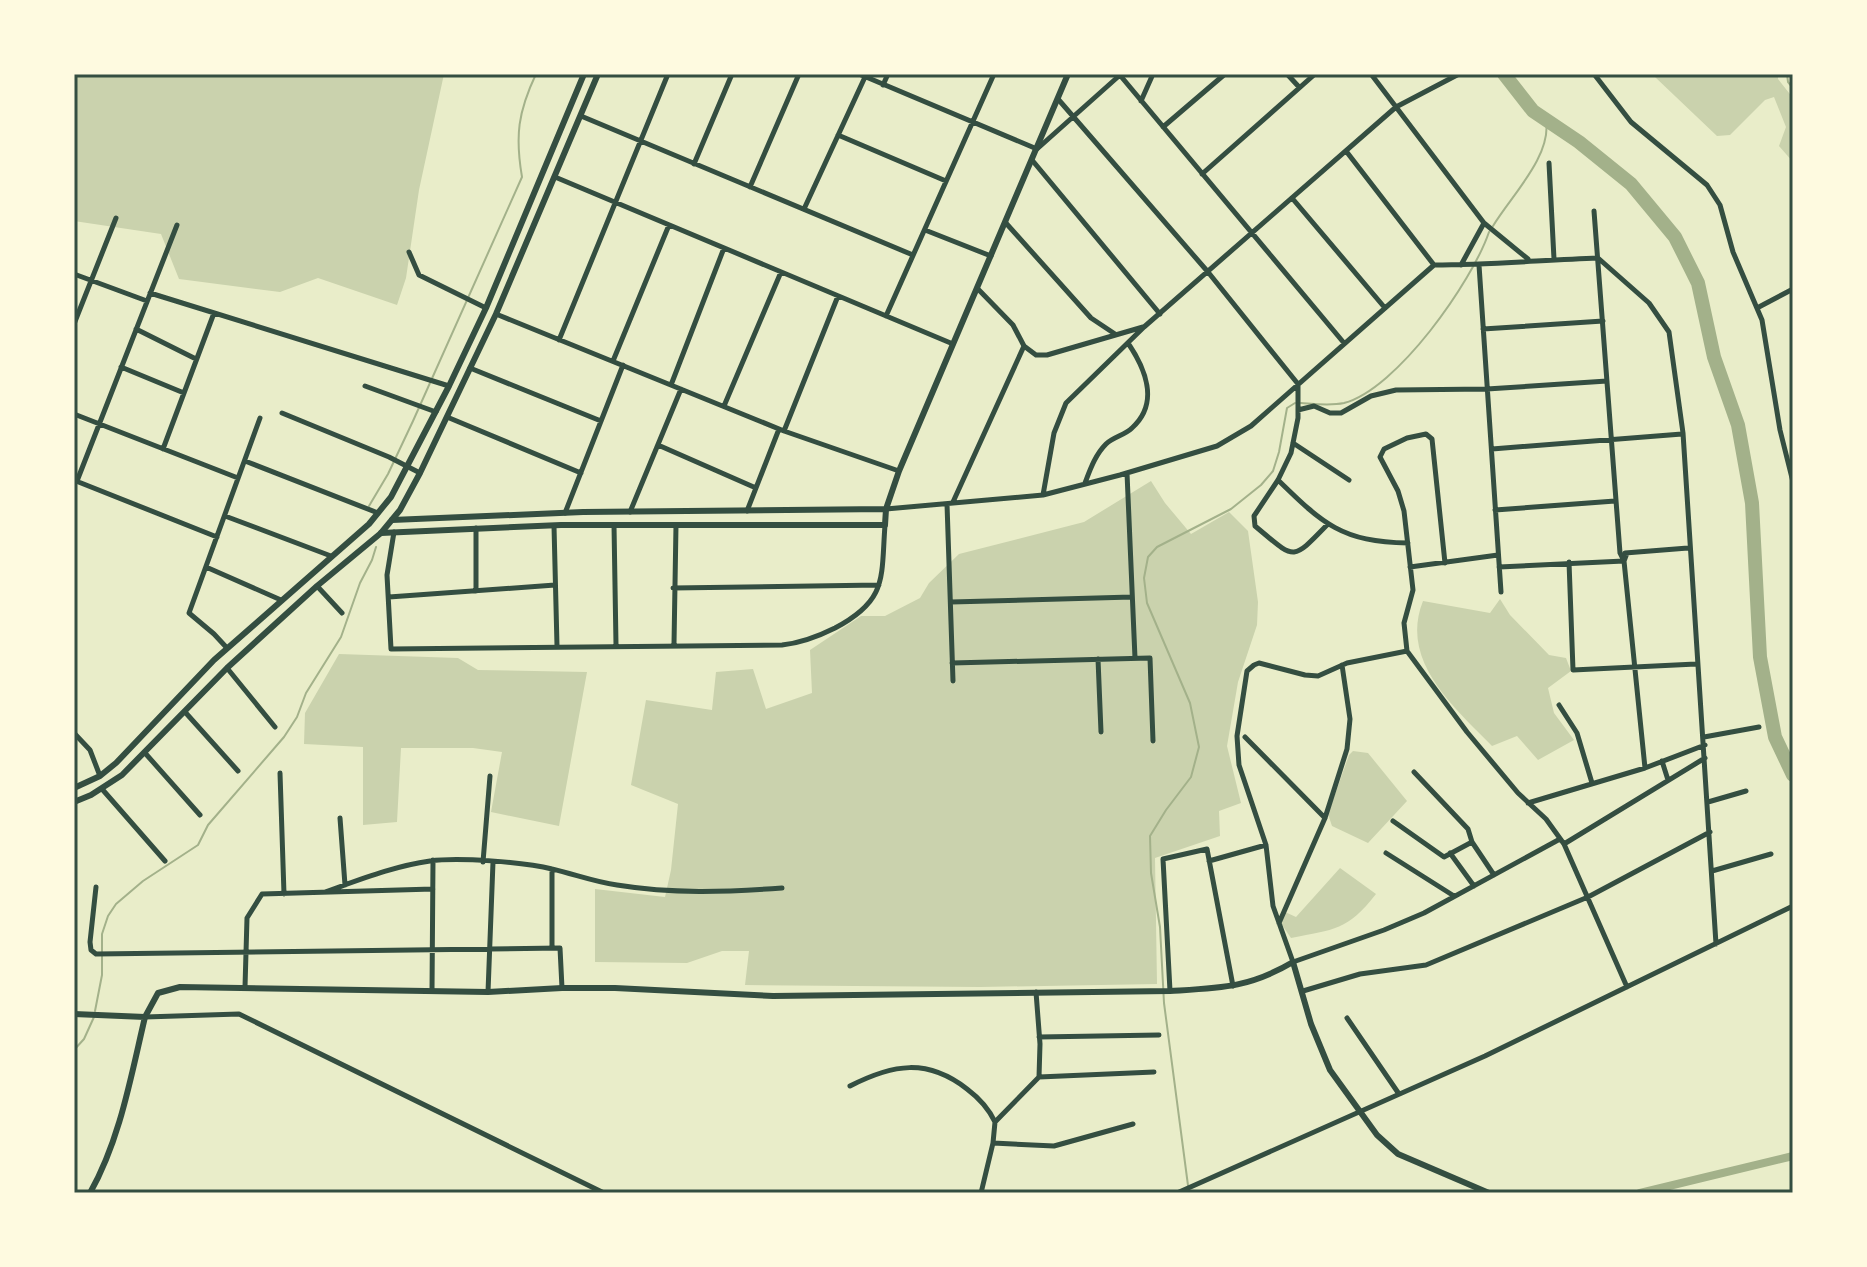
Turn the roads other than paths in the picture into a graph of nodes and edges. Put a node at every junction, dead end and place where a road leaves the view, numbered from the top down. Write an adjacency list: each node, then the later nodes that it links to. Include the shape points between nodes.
1 (584, 74): 51 (street)
2 (598, 74): 24 (street)
3 (668, 74): 28 (street)
4 (732, 74): 33 (street)
5 (799, 74): 37 (street)
6 (888, 74): 18 (street)
7 (994, 74): 25 (street)
8 (1068, 74): 20 (street)
9 (1153, 74): 21 (street)
10 (1225, 74): 26 (street)
11 (1287, 74): 19 (street)
12 (1315, 74): 19 (street)
13 (1371, 74): 22 (street)
14 (1459, 74): 22 (street)
15 (1594, 74): 72 (street, via 1631,122 1707,185 1720,205)
16 (862, 75): 18 (street); 27 (street)
17 (1119, 75): 21 (street); 23 (street)
18 (883, 85): 25 (street)
19 (1299, 87): 34 (street)
20 (1058, 99): 23 (street); 29 (street)
21 (1141, 101): 26 (street)
22 (1396, 107): 30 (street); 44 (street)
23 (1073, 115): 29 (street); 62 (street)
24 (581, 116): 28 (street); 35 (street)
25 (973, 122): 29 (street); 36 (street)
26 (1163, 127): 34 (street)
27 (838, 135): 36 (street); 40 (street)
28 (641, 141): 33 (street); 39 (street)
29 (1037, 149): 31 (street)
30 (1346, 151): 38 (street); 58 (street)
31 (1032, 160): 43 (street); 75 (street)
32 (1549, 163): 56 (street)
33 (694, 164): 37 (street)
34 (1202, 174): 48 (street)
35 (555, 177): 39 (street); 54 (street)
36 (946, 181): 47 (street)
37 (750, 187): 40 (street)
38 (1292, 198): 48 (street); 71 (street)
39 (615, 203): 46 (street); 83 (street)
40 (804, 209): 52 (street)
41 (1594, 211): 55 (street)
42 (116, 218): 64 (street)
43 (1005, 222): 53 (street); 82 (street, via 1091,318)
44 (1484, 223): 57 (street); 59 (street)
45 (177, 225): 67 (street)
46 (669, 225): 49 (street); 89 (street)
47 (924, 229): 52 (street); 53 (street)
48 (1252, 233): 62 (street); 85 (street)
49 (724, 248): 61 (street); 95 (street)
50 (409, 252): 70 (street, via 419,275)
51 (508, 253): 54 (street); 70 (street)
52 (913, 255): 76 (street)
53 (991, 256): 65 (street)
54 (520, 257): 74 (street)
55 (1598, 258): 56 (street); 77 (street); 111 (street, via 1649,303 1669,332)
56 (1554, 259): 57 (street)
57 (1529, 260): 60 (street)
58 (1434, 265): 59 (street); 71 (street)
59 (1461, 265): 60 (street)
60 (1479, 265): 81 (street)
61 (781, 272): 68 (street); 101 (street)
62 (1208, 272): 75 (street); 94 (street)
63 (74, 274): 64 (street)
64 (91, 280): 69 (street); 78 (street)
65 (977, 288): 86 (street); 87 (street, via 1013,325)
66 (1793, 289): 72 (street)
67 (150, 293): 69 (street); 73 (street)
68 (838, 296): 76 (street); 110 (street)
69 (147, 301): 80 (street)
70 (486, 308): 97 (street)
71 (1385, 308): 85 (street)
72 (1757, 308): 127 (street)
73 (214, 313): 88 (street); 97 (street)
74 (496, 314): 83 (street); 92 (street)
75 (1160, 314): 79 (street)
76 (886, 316): 86 (street)
77 (1603, 321): 81 (street); 93 (street)
78 (74, 324)
79 (1144, 327): 82 (street); 84 (street)
80 (136, 329): 88 (street); 91 (street)
81 (1483, 329): 99 (street)
82 (1116, 335): 87 (street, via 1047,355 1036,355)
83 (559, 340): 89 (street)
84 (1128, 343): 128 (street, via 1143,364 1148,402 1130,430 1105,445); 130 (street, via 1066,403 1054,433)
85 (1344, 343): 94 (street)
86 (953, 344): 119 (street)
87 (1024, 346): 132 (street)
88 (196, 359): 100 (street)
89 (613, 361): 90 (street)
90 (623, 365): 95 (street); 108 (street)
91 (121, 367): 100 (street); 109 (street)
92 (470, 368): 106 (street); 108 (street)
93 (1607, 381): 99 (street); 112 (street)
94 (1298, 384): 102 (street); 122 (street, via 1239,434 1201,452)
95 (671, 385): 98 (street)
96 (365, 386): 103 (street)
97 (449, 386): 103 (street)
98 (681, 389): 101 (street); 114 (street)
99 (1487, 389): 102 (street, via 1396,390 1371,396 1341,413 1314,406); 116 (street)
100 (184, 393): 115 (street)
101 (724, 406): 110 (street)
102 (1298, 410): 113 (street)
103 (436, 412): 118 (street)
104 (282, 413): 118 (street)
105 (74, 414): 109 (street)
106 (447, 417): 120 (street); 121 (street)
107 (260, 418): 117 (street)
108 (601, 421): 121 (street)
109 (99, 424): 115 (street); 126 (street)
110 (782, 430): 119 (street); 129 (street)
111 (1683, 433): 112 (street); 157 (street)
112 (1611, 439): 116 (street); 131 (street)
113 (1293, 443): 124 (street); 125 (street)
114 (657, 445): 129 (street); 138 (street)
115 (163, 449): 123 (street)
116 (1492, 449): 134 (street)
117 (245, 461): 123 (street); 139 (street)
118 (409, 467): 120 (street); 139 (street)
119 (899, 471): 133 (street)
120 (420, 473): 143 (street)
121 (581, 473): 140 (street)
122 (1127, 473): 128 (street); 174 (street)
123 (238, 478): 141 (street)
124 (1278, 480): 144 (street); 144 (street, via 1254,516 1257,528 1296,553)
125 (1349, 480)
126 (75, 481): 155 (street)
127 (1793, 482)
128 (1085, 484): 130 (street)
129 (756, 488): 136 (street)
130 (1043, 495): 132 (street)
131 (1615, 501): 134 (street); 158 (street)
132 (950, 504): 133 (street); 176 (street)
133 (886, 509): 136 (street); 149 (street)
134 (1495, 510): 159 (street)
135 (706, 511): 136 (street); 138 (street); 148 (street)
136 (747, 511)
137 (583, 512): 138 (street); 140 (street); 145 (street)
138 (630, 512)
139 (379, 513): 160 (street)
140 (565, 513): 142 (street)
141 (225, 516): 155 (street); 160 (street)
142 (492, 517): 143 (street); 152 (street)
143 (392, 520): 154 (street)
144 (1328, 524): 156 (street, via 1362,540)
145 (583, 525): 146 (street); 150 (street)
146 (614, 525): 147 (street); 179 (street)
147 (676, 525): 148 (street); 170 (street)
148 (706, 525): 149 (street)
149 (885, 525): 168 (street)
150 (554, 526): 152 (street); 167 (street)
151 (476, 528): 152 (street); 153 (street); 171 (street)
152 (493, 528)
153 (394, 532): 154 (street); 173 (street)
154 (381, 533): 169 (street)
155 (217, 537): 164 (street)
156 (1408, 543): 163 (street, via 1401,497 1381,454 1400,440 1426,434 1432,439); 165 (street)
157 (1688, 548): 158 (street); 187 (street)
158 (1623, 553): 161 (street)
159 (1498, 555): 163 (street); 166 (street)
160 (331, 556): 175 (street)
161 (1624, 561): 162 (street); 189 (street)
162 (1569, 562): 166 (street); 189 (street, via 1573,670)
163 (1445, 563): 165 (street)
164 (206, 567): 175 (street); 181 (street, via 189,613)
165 (1410, 567): 182 (street, via 1413,590 1403,630)
166 (1499, 567): 172 (street)
167 (555, 585): 171 (street); 180 (street)
168 (879, 585): 170 (street); 178 (street, via 860,614 806,641)
169 (317, 586): 177 (street); 184 (street)
170 (673, 588): 178 (street)
171 (476, 591): 173 (street)
172 (1501, 592)
173 (389, 597): 180 (street, via 391,649)
174 (1132, 597): 176 (street); 183 (street)
175 (281, 600): 181 (street)
176 (951, 602): 186 (street)
177 (342, 613)
178 (674, 644): 179 (street)
179 (616, 645): 180 (street)
180 (557, 646)
181 (227, 648): 184 (street); 209 (street)
182 (1407, 651): 188 (street); 218 (street)
183 (1135, 658): 185 (street); 200 (street, via 1150,658)
184 (237, 659): 190 (street)
185 (1098, 659): 186 (street); 196 (street)
186 (952, 663): 191 (street)
187 (1696, 664): 189 (street); 199 (street)
188 (1342, 665): 221 (street, via 1349,739); 226 (street, via 1318,676 1259,663 1247,671 1237,750)
189 (1634, 667): 205 (street)
190 (227, 668): 193 (street); 194 (street)
191 (953, 681)
192 (1559, 705): 212 (street, via 1577,733)
193 (185, 712): 202 (street); 206 (street)
194 (275, 727)
195 (1759, 727): 199 (street)
196 (1101, 732)
197 (74, 733): 209 (street, via 90,750)
198 (1245, 737): 221 (street)
199 (1704, 737): 201 (street)
200 (1153, 741)
201 (1705, 745): 203 (street); 204 (street)
202 (145, 753): 214 (street); 219 (street)
203 (1705, 758): 211 (street); 217 (street)
204 (1662, 761): 205 (street); 211 (street)
205 (1645, 768): 212 (street)
206 (238, 771)
207 (1414, 772): 224 (street, via 1468,829)
208 (280, 773): 244 (street)
209 (100, 776): 213 (street)
210 (490, 776): 233 (street)
211 (1668, 780): 225 (street)
212 (1592, 783): 218 (street)
213 (74, 788)
214 (102, 789): 216 (street); 231 (street)
215 (1746, 791): 217 (street)
216 (74, 802)
217 (1708, 802): 223 (street)
218 (1528, 803): 225 (street)
219 (200, 815)
220 (340, 818): 238 (street)
221 (1325, 818): 248 (street)
222 (1393, 821): 228 (street, via 1444,857)
223 (1710, 832): 236 (street); 246 (street)
224 (1472, 842): 228 (street); 237 (street)
225 (1562, 842): 237 (street); 246 (street)
226 (1266, 845): 232 (street); 248 (street)
227 (1386, 853): 245 (street)
228 (1450, 853): 239 (street)
229 (1771, 854): 236 (street)
230 (433, 860): 233 (street); 238 (street); 242 (street)
231 (165, 861)
232 (1209, 861): 256 (street); 260 (street, via 1207,849 1163,859)
233 (483, 862): 234 (street)
234 (493, 862): 235 (street); 252 (street)
235 (552, 869): 241 (street, via 619,886 692,894); 250 (street)
236 (1712, 871): 249 (street)
237 (1494, 875): 239 (street)
238 (345, 885): 243 (street)
239 (1474, 886): 245 (street)
240 (96, 887): 253 (street, via 90,942 96,954)
241 (782, 888)
242 (433, 889): 243 (street); 251 (street)
243 (325, 892): 244 (street)
244 (284, 894): 253 (street, via 262,894 247,918)
245 (1455, 897): 254 (street, via 1384,930)
246 (1588, 897): 257 (street); 261 (street, via 1426,965 1360,974)
247 (1793, 906): 249 (street)
248 (1279, 924): 254 (street)
249 (1716, 944): 257 (street)
250 (552, 948): 252 (street); 258 (street, via 560,948)
251 (434, 949): 252 (street); 253 (street); 259 (street)
252 (491, 949): 262 (street)
253 (246, 952): 255 (street)
254 (1293, 962): 256 (street, via 1268,977); 261 (street)
255 (245, 987): 259 (street); 265 (street, via 164,990)
256 (1233, 987): 260 (street)
257 (1627, 987): 272 (street)
258 (562, 988): 262 (street); 263 (street, via 773,996)
259 (432, 991): 262 (street)
260 (1170, 991): 263 (street)
261 (1303, 991): 273 (street, via 1330,1070)
262 (488, 992)
263 (1036, 992): 268 (street)
264 (77, 1014): 265 (street)
265 (145, 1017): 277 (street, via 115,1135); 278 (street, via 239,1014)
266 (1347, 1018): 272 (street)
267 (1159, 1035): 268 (street)
268 (1039, 1037): 270 (street)
269 (1154, 1072): 270 (street)
270 (1039, 1077): 274 (street)
271 (850, 1086): 274 (street, via 891,1069 931,1069 978,1097)
272 (1399, 1094): 273 (street)
273 (1359, 1111): 280 (street); 281 (street, via 1398,1154)
274 (995, 1122): 276 (street)
275 (1133, 1124): 276 (street, via 1054,1146)
276 (993, 1143): 279 (street)
277 (90, 1193)
278 (604, 1193)
279 (981, 1193)
280 (1177, 1193)
281 (1489, 1193)

